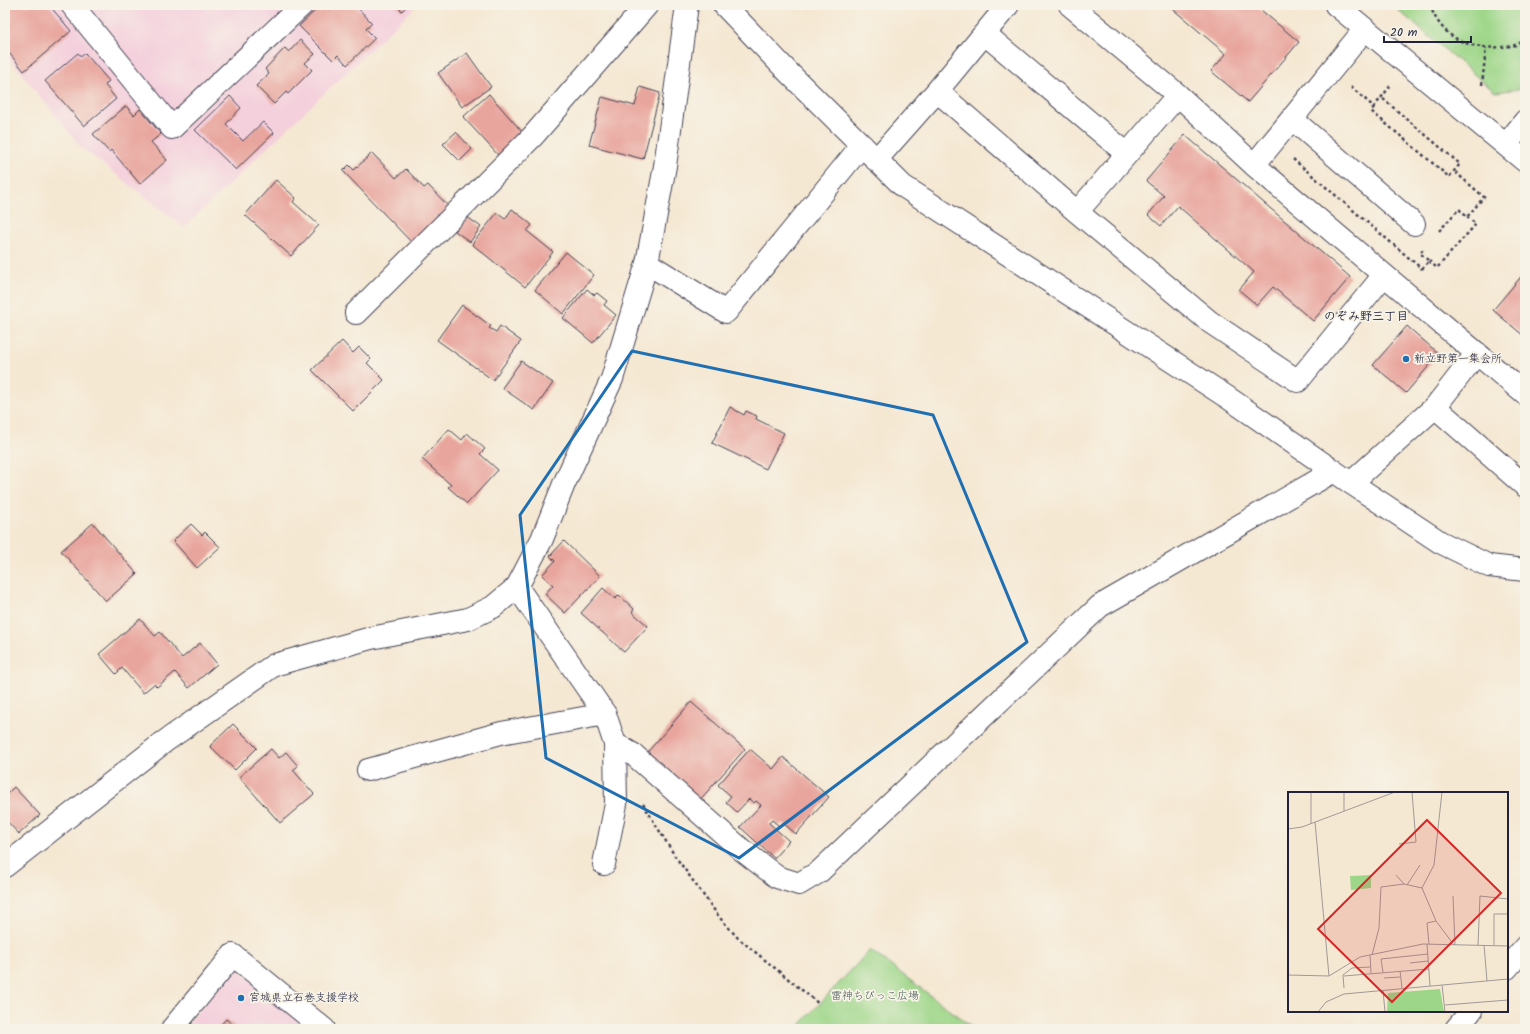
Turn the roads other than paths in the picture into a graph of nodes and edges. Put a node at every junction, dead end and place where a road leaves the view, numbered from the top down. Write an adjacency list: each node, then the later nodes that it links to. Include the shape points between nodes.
1 (72, 5): 2 (street, via 172,128)
2 (302, 5)
3 (648, 5): 24 (street, via 533,136)
4 (688, 5): 22 (street, via 665,166)
5 (724, 5): 16 (street)
6 (1008, 5): 10 (street)
7 (1070, 5): 12 (street)
8 (1336, 5): 9 (street)
9 (1365, 29): 13 (street); 15 (street)
10 (985, 34): 11 (street); 17 (street)
11 (937, 91): 16 (street); 20 (street)
12 (1178, 95): 17 (street); 19 (street)
13 (1292, 119): 19 (street); 21 (street)
14 (1525, 121): 15 (street)
15 (1506, 145): 18 (street)
16 (869, 153): 22 (street, via 726,312); 28 (street, via 903,186 1227,397)
17 (1127, 154): 20 (street)
18 (1525, 161)
19 (1254, 165): 23 (street)
20 (1077, 212): 23 (street, via 1210,322 1298,381)
21 (1414, 224)
22 (647, 263): 32 (street, via 612,379 542,539)
23 (1384, 275): 25 (street)
24 (356, 313)
25 (1476, 353): 26 (street); 27 (street)
26 (1525, 394)
27 (1435, 407): 29 (street); 30 (street)
28 (1334, 471): 29 (street); 34 (street, via 1100,606 819,872 799,884 777,877 742,850 634,755)
29 (1351, 483): 31 (street, via 1440,542 1489,566)
30 (1525, 486)
31 (1525, 570)
32 (517, 587): 33 (street); 37 (street, via 493,607 468,619 371,638 274,665 164,742)
33 (605, 714): 34 (street); 35 (street, via 501,733)
34 (615, 744): 36 (street, via 616,804)
35 (368, 770)
36 (604, 864)
37 (5, 866)
38 (1525, 947): 39 (street)
39 (1508, 967)
40 (1470, 1012): 43 (street)
41 (172, 1029): 42 (street, via 234,955)
42 (324, 1029)
43 (1456, 1029)

